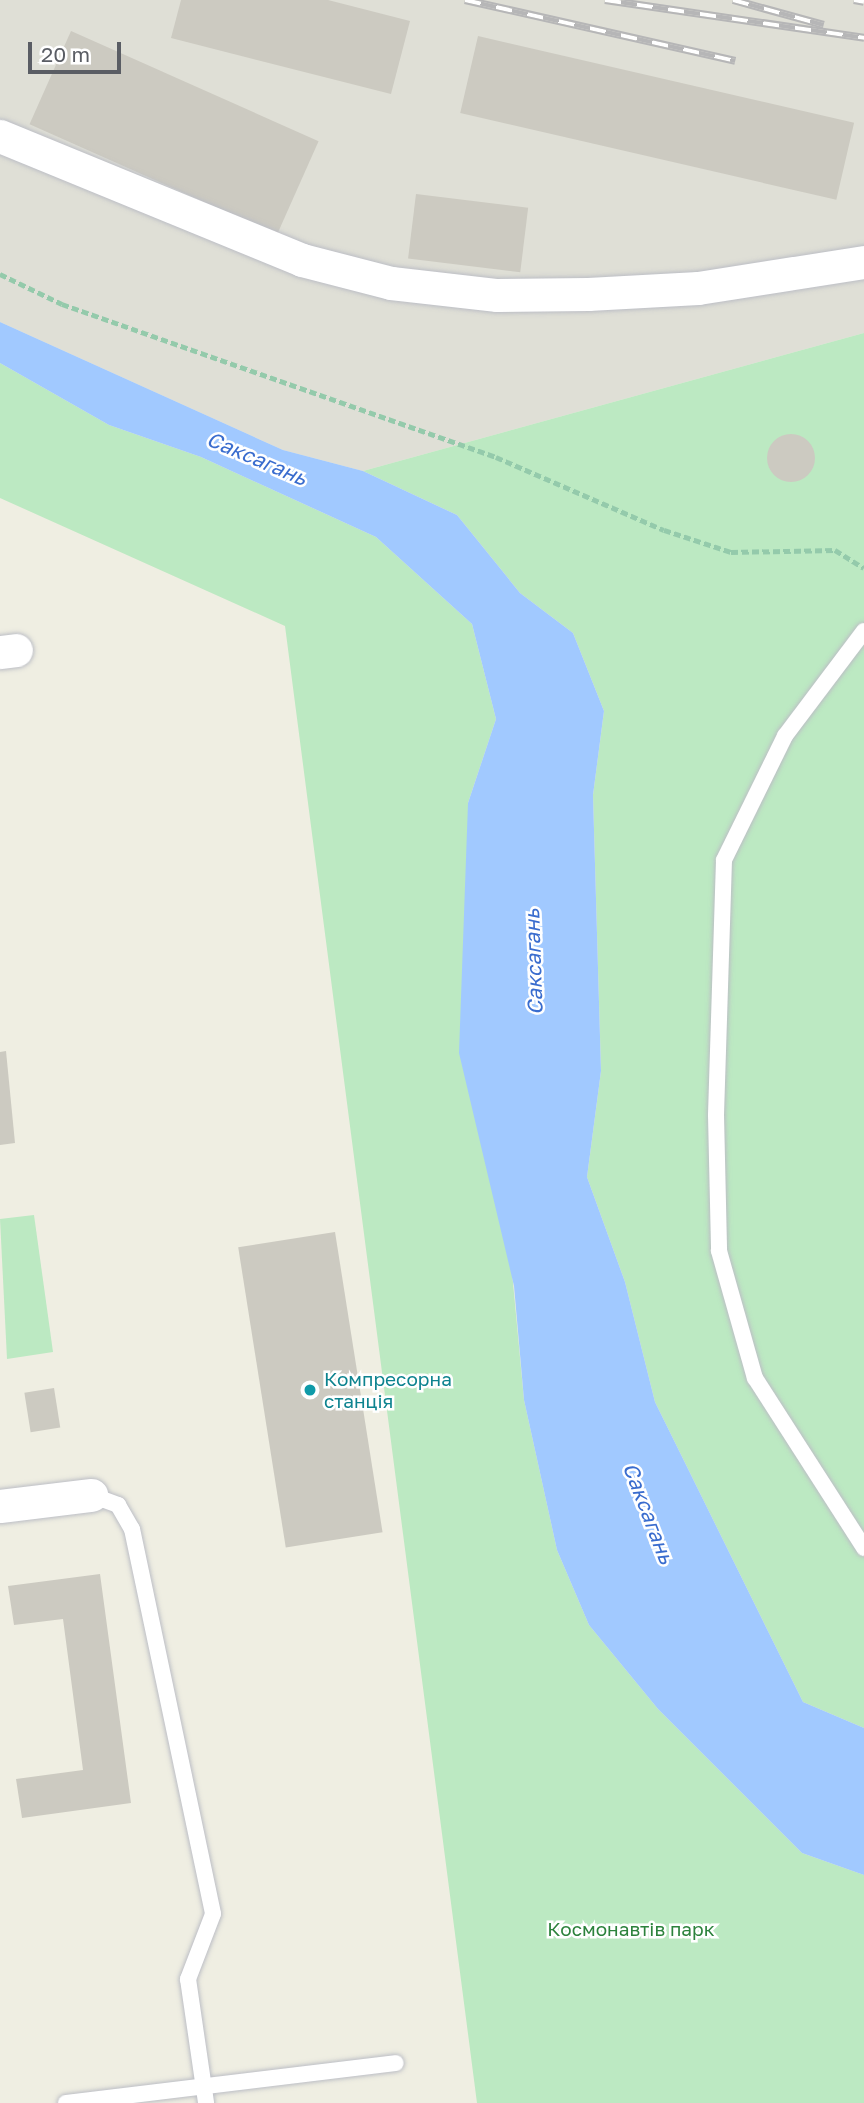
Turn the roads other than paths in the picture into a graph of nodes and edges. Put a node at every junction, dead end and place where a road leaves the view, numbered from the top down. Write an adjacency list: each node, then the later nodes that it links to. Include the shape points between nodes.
1 (0, 136): 2 (street, via 302,260 391,284 497,295 588,294 698,288)
2 (864, 262)
3 (864, 631): 6 (lane, via 785,736 724,860 716,1115 719,1251 755,1378)
4 (91, 1495): 5 (street); 8 (lane, via 118,1505 132,1529 213,1914 188,1979)
5 (0, 1506)
6 (864, 1548)
7 (396, 2063): 8 (lane)
8 (203, 2086): 9 (lane); 10 (lane)
9 (66, 2103)
10 (206, 2103)

